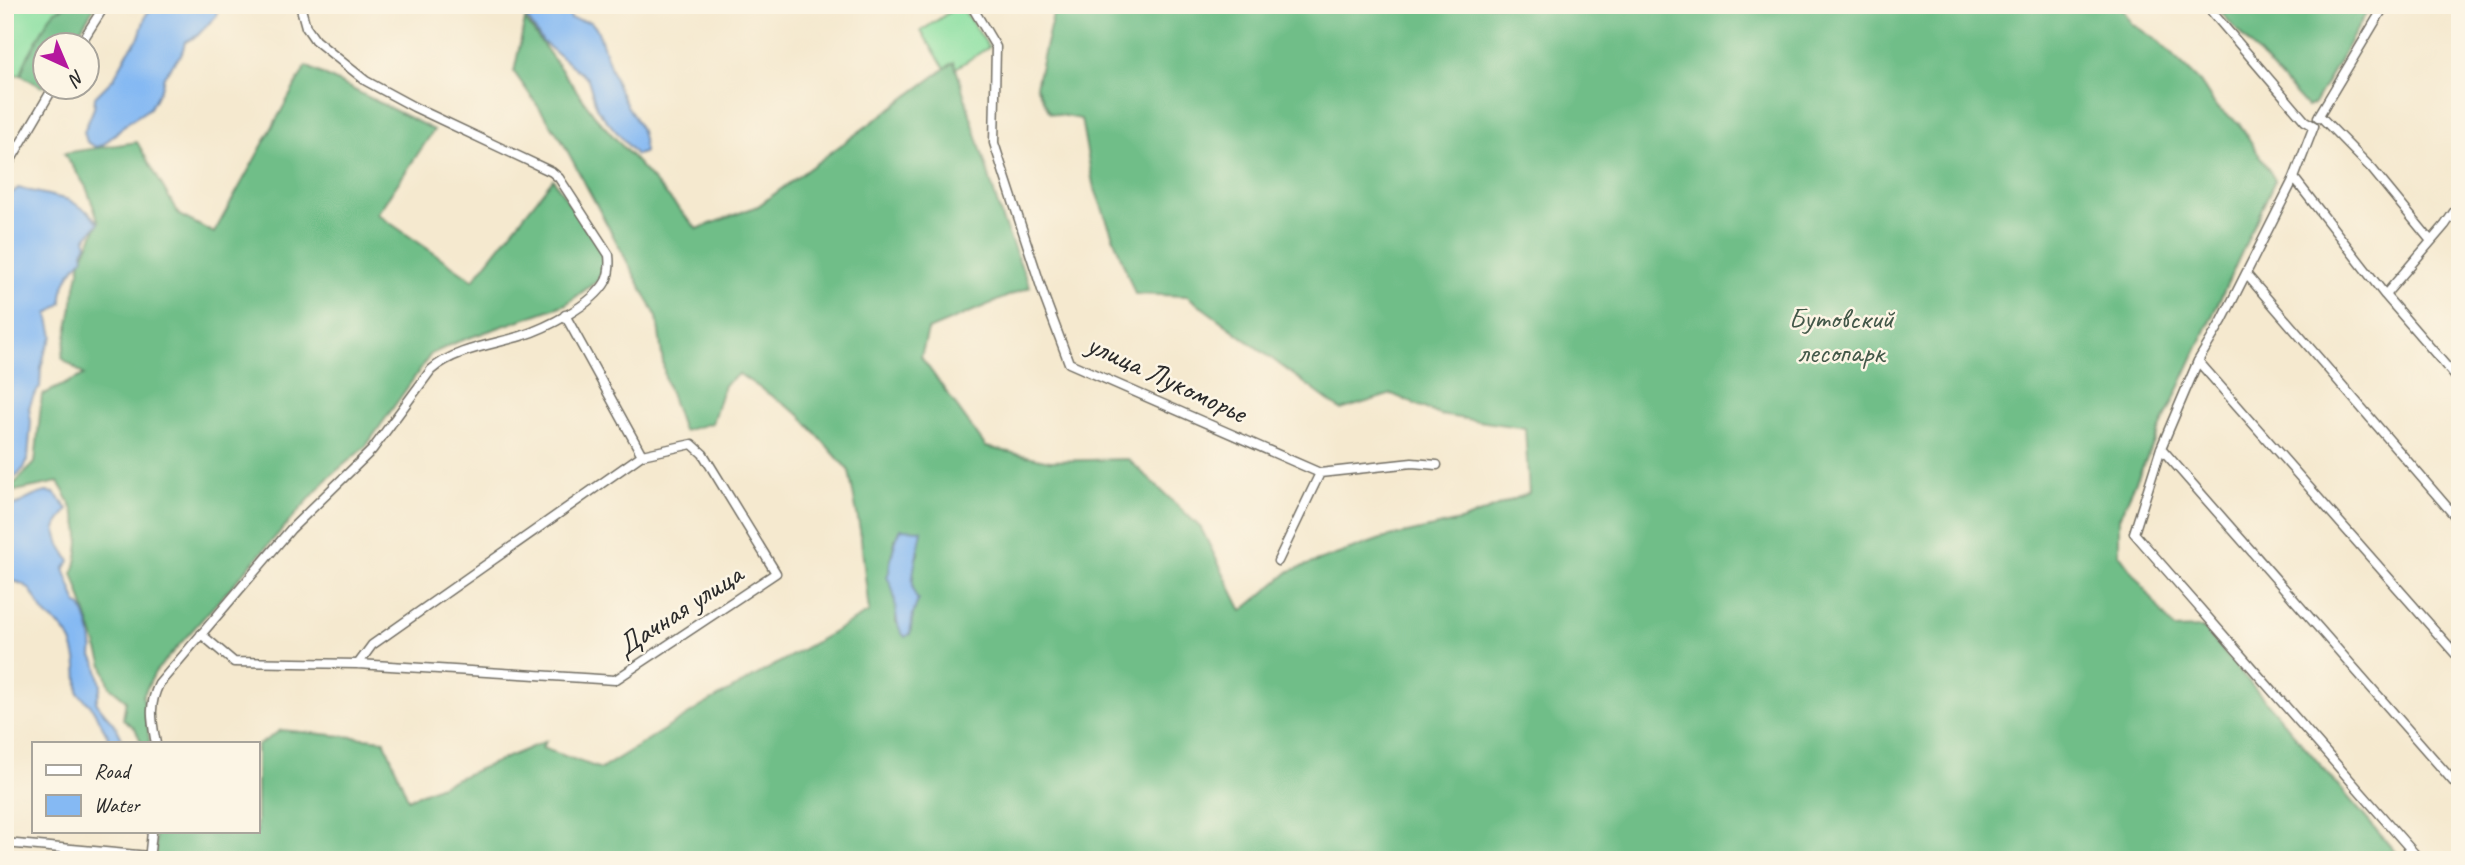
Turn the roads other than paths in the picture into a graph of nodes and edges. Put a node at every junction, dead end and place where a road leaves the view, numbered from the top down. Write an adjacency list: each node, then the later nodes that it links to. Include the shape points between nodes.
1 (105, 5): 6 (street)
2 (300, 5): 16 (street, via 315,40 366,81 559,178 609,255 610,268 593,296)
3 (971, 5): 22 (street, улица Лукоморье, via 996,47 994,143 1069,363)
4 (2206, 5): 9 (street)
5 (2385, 5): 8 (street)
6 (88, 32)
7 (45, 102): 10 (street)
8 (2319, 115): 9 (street); 13 (street, via 2372,169)
9 (2314, 126): 11 (street)
10 (5, 170)
11 (2294, 178): 14 (street); 15 (street)
12 (2460, 203): 13 (street)
13 (2431, 241): 15 (street)
14 (2247, 275): 17 (street); 23 (street)
15 (2385, 295): 18 (street)
16 (565, 316): 20 (street); 25 (street, via 441,361 372,450 291,529)
17 (2199, 362): 19 (street); 26 (street)
18 (2460, 382)
19 (2161, 448): 29 (street); 33 (street, via 2134,533)
20 (642, 455): 27 (street, Дачная улица, via 372,645); 27 (street, Дачная улица, via 692,444 703,454 776,573 615,680)
21 (1437, 465): 22 (street, улица Лукоморье)
22 (1320, 472): 24 (street)
23 (2460, 522)
24 (1278, 561)
25 (201, 634): 27 (street, Дачная улица, via 234,662); 28 (street, via 152,697)
26 (2460, 659)
27 (358, 664)
28 (156, 742)
29 (2460, 789)
30 (152, 834): 32 (street)
31 (5, 843): 32 (street)
32 (149, 858)
33 (2420, 860)

